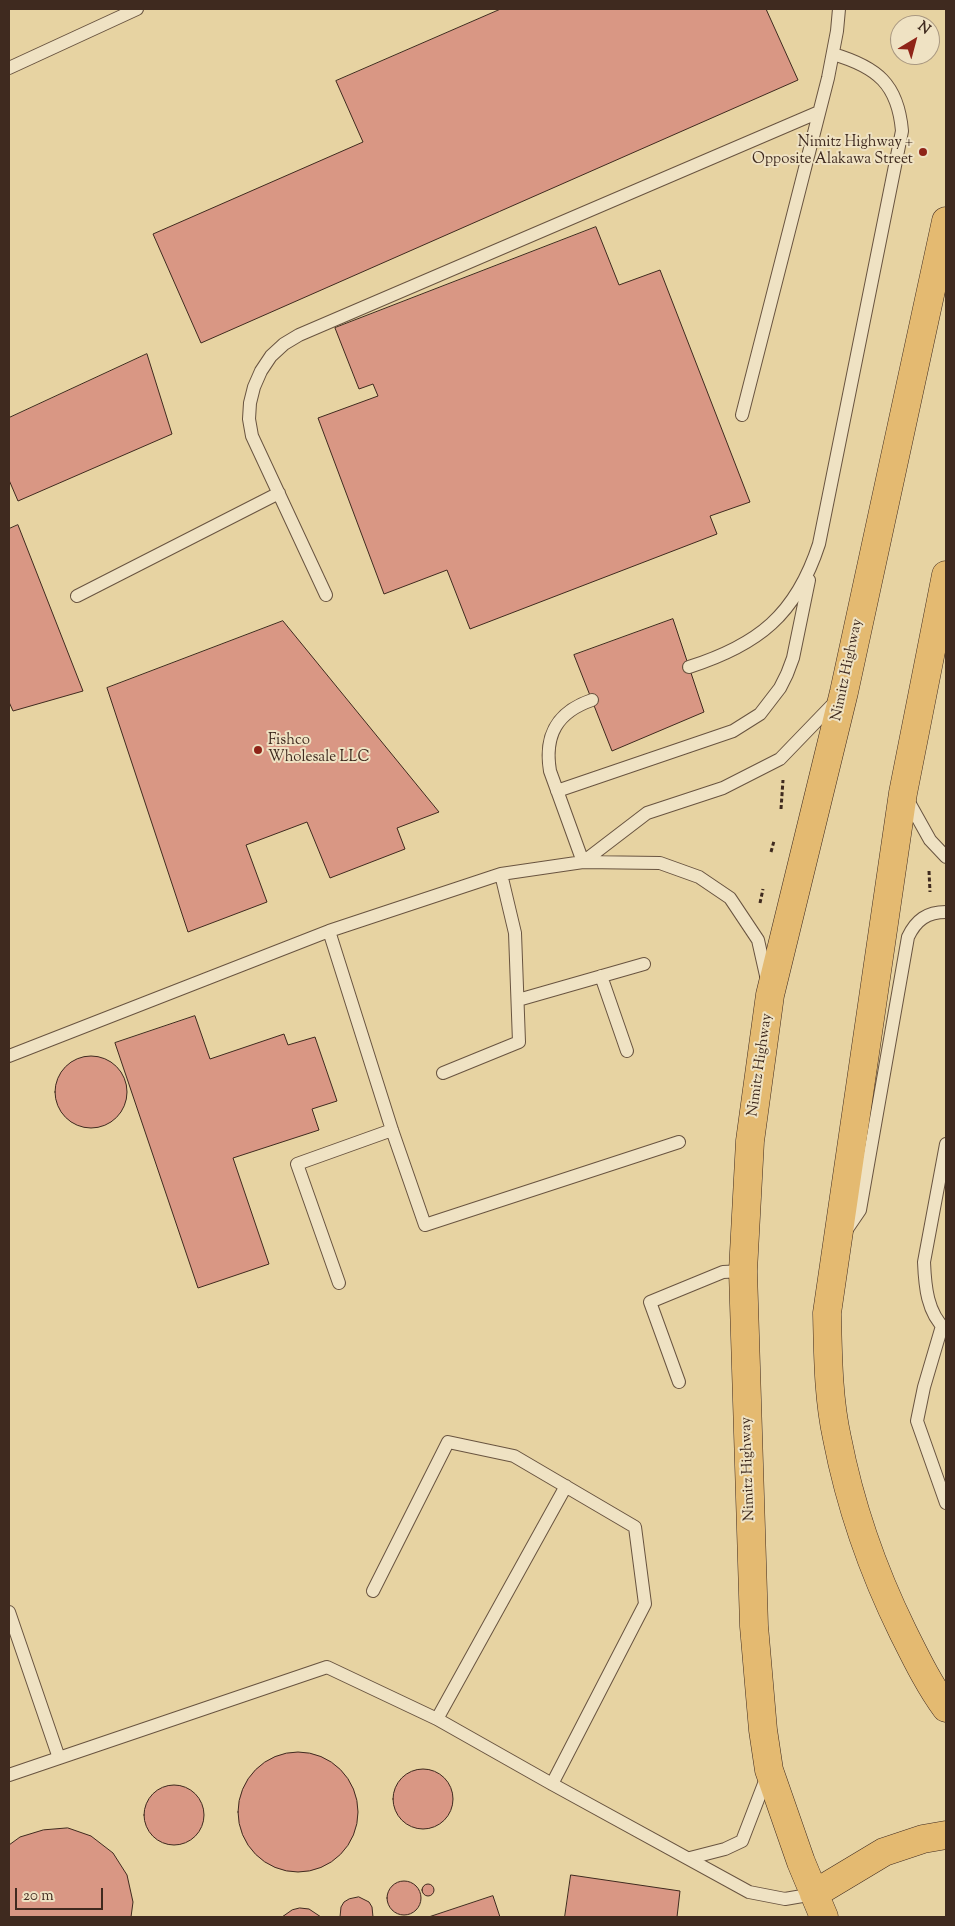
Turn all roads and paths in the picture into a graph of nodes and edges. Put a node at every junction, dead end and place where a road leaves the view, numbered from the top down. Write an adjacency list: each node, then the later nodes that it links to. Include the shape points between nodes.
1 (137, 9): 4 (lane)
2 (839, 9): 3 (lane)
3 (833, 54): 5 (lane); 9 (lane, via 866,66 887,85 901,114 902,131 819,544)
4 (9, 68)
5 (819, 112): 7 (lane); 8 (lane, via 284,344 261,371 250,403 252,436)
6 (946, 221): 14 (main road, Nimitz Highway)
7 (742, 415)
8 (279, 493): 11 (lane); 12 (lane)
9 (811, 568): 13 (lane, via 786,609 771,625 734,650); 17 (lane, via 788,674 760,714 733,731)
10 (946, 575): 18 (main road)
11 (326, 595)
12 (77, 596)
13 (689, 667)
14 (844, 692): 23 (lane, via 780,759 723,788 647,813); 33 (main road, Nimitz Highway)
15 (592, 700): 17 (lane, via 570,710 554,729 549,742 550,770)
16 (782, 777): 19 (path)
17 (558, 791): 23 (lane)
18 (903, 793): 22 (lane, via 930,840); 41 (main road)
19 (781, 809)
20 (774, 841): 21 (path)
21 (772, 852)
22 (946, 857)
23 (583, 862): 25 (lane); 33 (lane, via 660,863 700,877 730,898 758,940)
24 (928, 870): 27 (path)
25 (501, 874): 30 (lane); 34 (lane, via 515,933)
26 (763, 889): 28 (path, via 759,904)
27 (931, 900)
28 (754, 907)
29 (946, 912): 41 (lane, via 922,918 908,937 860,1210)
30 (328, 930): 36 (lane); 38 (lane)
31 (644, 964): 32 (lane)
32 (601, 976): 34 (lane); 35 (lane)
33 (770, 995): 42 (main road, Nimitz Highway, via 750,1141)
34 (518, 1000): 37 (lane, via 520,1042)
35 (627, 1051)
36 (9, 1056)
37 (443, 1073)
38 (392, 1130): 39 (lane, via 425,1225); 43 (lane, via 297,1164)
39 (679, 1142)
40 (946, 1144): 44 (lane, via 924,1262 930,1305)
41 (837, 1245): 50 (main road, via 827,1313 829,1378 836,1437 882,1588)
42 (743, 1271): 45 (lane, via 723,1272 650,1302); 53 (main road, Nimitz Highway, via 754,1626)
43 (339, 1283)
44 (944, 1328): 47 (lane, via 924,1387 917,1421)
45 (679, 1382)
46 (566, 1486): 48 (lane, via 514,1456 448,1442); 51 (lane); 55 (lane, via 635,1527 645,1604)
47 (946, 1504)
48 (373, 1591)
49 (9, 1612): 52 (lane)
50 (946, 1708)
51 (437, 1718): 52 (lane, via 327,1667); 55 (lane)
52 (59, 1758): 54 (lane)
53 (769, 1770): 57 (lane, via 742,1841); 58 (main road, Nimitz Highway)
54 (9, 1775)
55 (552, 1784): 57 (lane)
56 (946, 1835): 58 (main road, via 884,1852)
57 (690, 1858): 58 (lane, via 749,1892)
58 (819, 1906)

